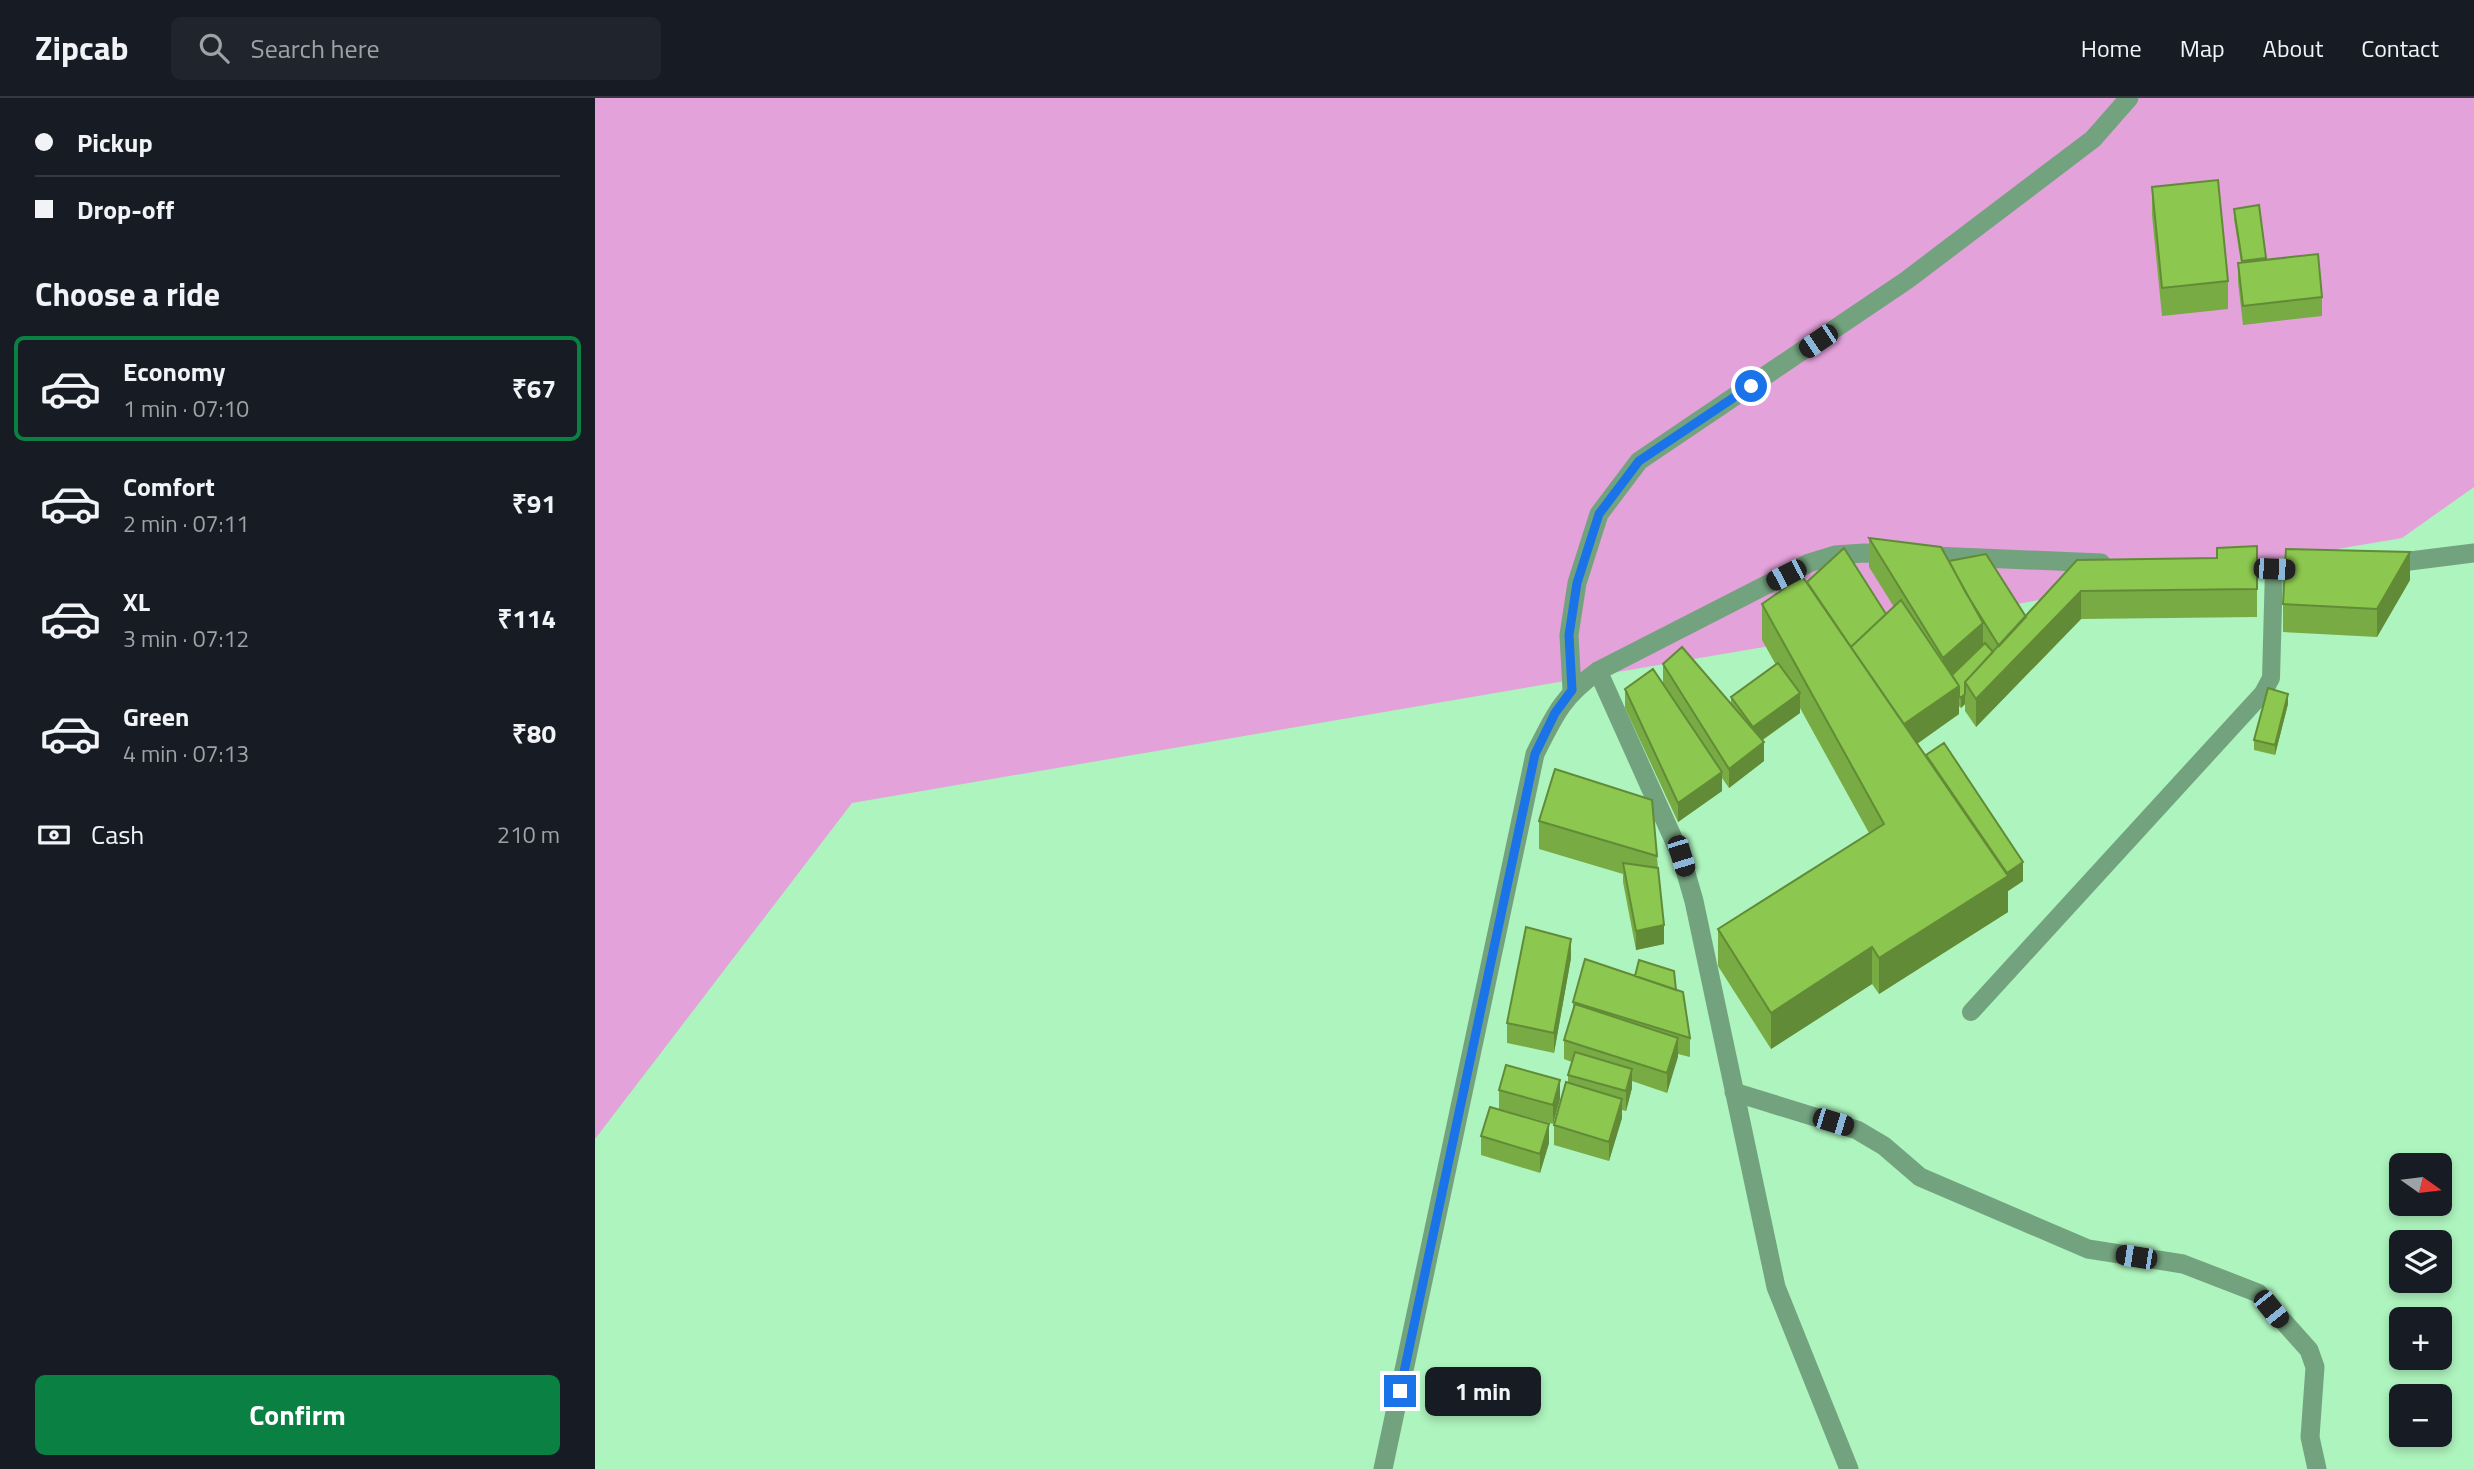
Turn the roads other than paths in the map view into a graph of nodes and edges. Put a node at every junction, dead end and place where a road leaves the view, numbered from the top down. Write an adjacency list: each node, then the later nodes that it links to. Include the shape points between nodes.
1 (2129, 98): 9 (street, via 2093,139 1907,280 1639,461 1599,514 1577,583 1569,635)
2 (2474, 553): 4 (street)
3 (2124, 564): 8 (street, via 1835,555 1809,563)
4 (2363, 566)
5 (2206, 567): 6 (street)
6 (2274, 569): 7 (street); 10 (lane, via 2271,678 2263,693)
7 (2335, 570)
8 (1598, 671): 9 (street); 11 (street, via 1681,856)
9 (1572, 690): 12 (street, via 1535,754)
10 (1971, 1012)
11 (1734, 1092): 13 (street, via 1776,1287); 14 (street, via 1857,1130 1920,1177 2088,1249 2183,1264 2258,1293 2309,1350 2315,1367 2310,1437)
12 (1383, 1469)
13 (1849, 1469)
14 (2317, 1469)

